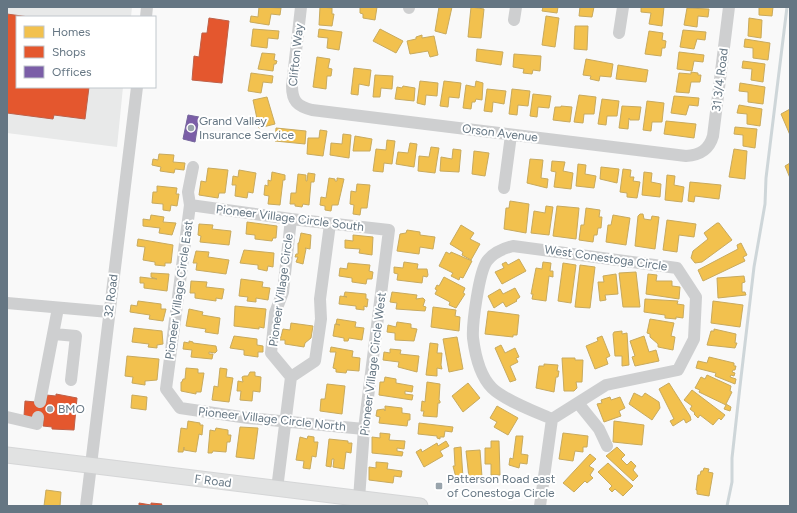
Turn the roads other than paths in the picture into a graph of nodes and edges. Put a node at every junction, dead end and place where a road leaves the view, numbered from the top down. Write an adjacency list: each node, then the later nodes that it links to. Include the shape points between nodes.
1 (301, 7): 8 (street, Clifton Way, via 292,86)
2 (516, 7): 5 (street)
3 (623, 7): 6 (street)
4 (729, 7): 10 (street, 31 3/4 Road, via 713,136)
5 (514, 20)
6 (619, 33)
7 (137, 88): 19 (street, 32 Road)
8 (295, 103): 9 (street, Orson Avenue, via 312,110)
9 (511, 135): 10 (street, Orson Avenue, via 686,156); 12 (street)
10 (704, 151)
11 (193, 167): 13 (street, Pioneer Village Circle East, via 188,192)
12 (504, 188)
13 (190, 205): 14 (street, Pioneer Village Circle South); 25 (street, Pioneer Village Circle East, via 166,389)
14 (291, 219): 15 (street, Pioneer Village Circle South); 21 (street, Pioneer Village Circle, via 271,353)
15 (330, 224): 16 (street, Pioneer Village Circle South); 21 (street, via 315,361)
16 (389, 230): 30 (street, Pioneer Village Circle West)
17 (7, 303): 18 (street)
18 (58, 308): 19 (street); 20 (street)
19 (109, 312): 33 (street, 32 Road)
20 (54, 334): 22 (street, via 76,336); 23 (street)
21 (291, 377): 29 (street)
22 (71, 380)
23 (40, 402)
24 (578, 403): 28 (street, West Conestoga Circle); 28 (street, West Conestoga Circle, via 606,385 678,370 694,339 696,297 677,268 526,246 504,248 487,260 478,286 473,337 481,370 492,389); 31 (street, via 599,429)
25 (180, 408): 29 (street, Pioneer Village Circle North)
26 (7, 417): 27 (street, via 37,424)
27 (38, 417)
28 (552, 419): 38 (street)
29 (285, 422): 30 (street, Pioneer Village Circle North); 34 (street)
30 (364, 429): 35 (street, Pioneer Village Circle West)
31 (607, 446)
32 (7, 455): 33 (main road, F Road)
33 (90, 466): 34 (main road, F Road); 36 (street, 32 Road)
34 (277, 489): 35 (main road, F Road)
35 (359, 499): 37 (main road, F Road)
36 (86, 506)
37 (420, 506)
38 (540, 506)

